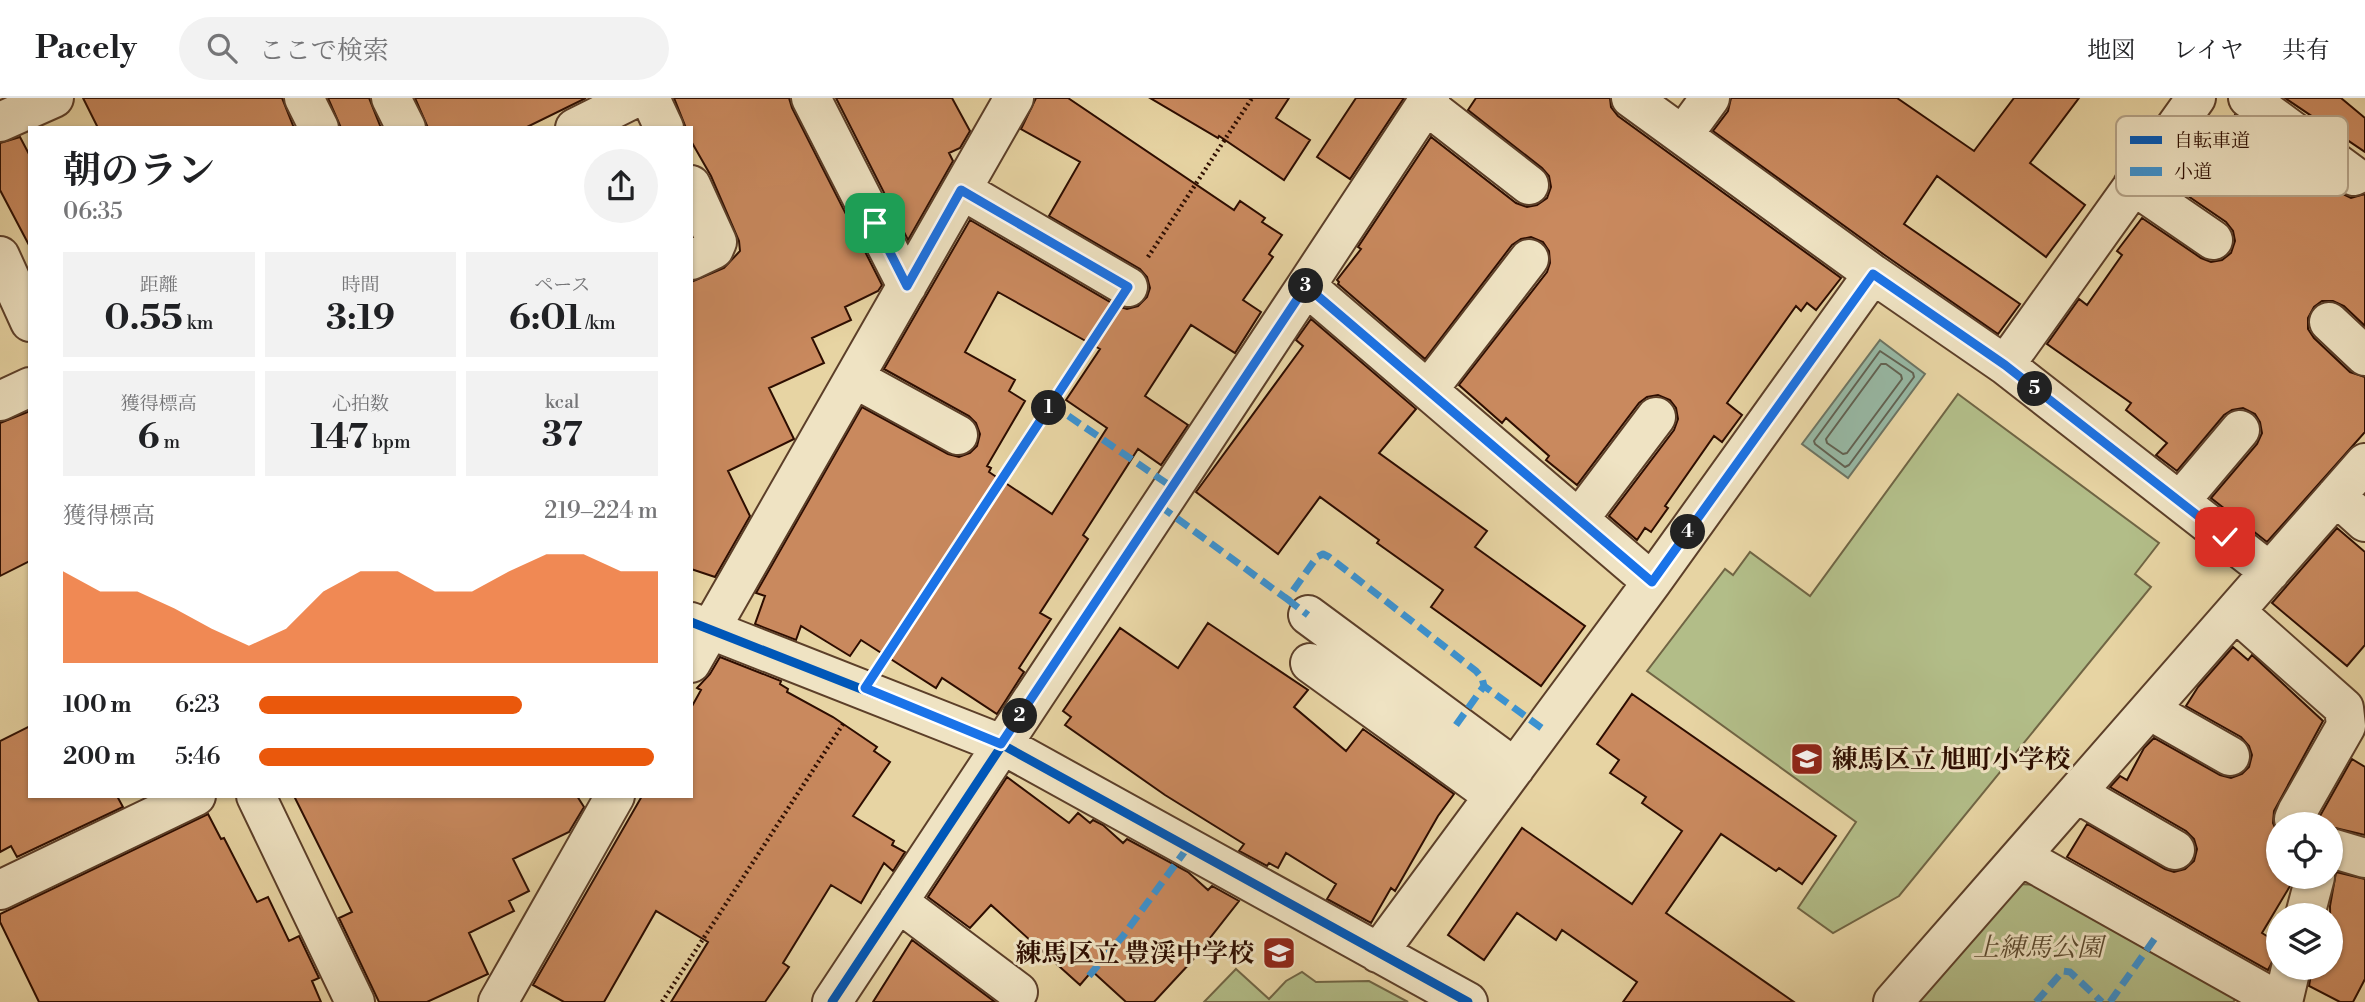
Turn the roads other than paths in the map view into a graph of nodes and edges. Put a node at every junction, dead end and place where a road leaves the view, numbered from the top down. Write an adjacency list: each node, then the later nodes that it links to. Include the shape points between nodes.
1 (54, 98): 15 (street)
2 (304, 98): 16 (street)
3 (391, 98): 17 (street)
4 (635, 98): 18 (street)
5 (650, 98): 19 (street)
6 (811, 98): 33 (street)
7 (1014, 98): 25 (street)
8 (1632, 98): 20 (street)
9 (1710, 98): 20 (street)
10 (2196, 98): 13 (street)
11 (2249, 98): 14 (street)
12 (1428, 101): 23 (street); 34 (street)
13 (2183, 116)
14 (2273, 116)
15 (0, 122)
16 (318, 126)
17 (404, 126)
18 (579, 126)
19 (663, 126)
20 (1683, 135): 32 (street)
21 (2348, 172): 22 (street)
22 (2354, 176)
23 (1529, 185)
24 (693, 189): 30 (street, via 717,242 714,249)
25 (961, 190): 33 (street); 35 (street)
26 (2125, 196): 39 (street)
27 (2149, 196): 28 (street)
28 (2213, 240)
29 (0, 256): 36 (street)
30 (693, 259)
31 (1529, 259): 42 (street)
32 (1873, 274): 39 (street); 53 (street)
33 (907, 286): 40 (street)
34 (1306, 286): 42 (street); 61 (street)
35 (1128, 287)
36 (28, 318)
37 (2329, 322): 38 (street)
38 (2365, 356)
39 (2005, 365): 49 (street)
40 (854, 378): 46 (street); 56 (street)
41 (28, 388): 43 (street)
42 (1428, 390): 50 (street)
43 (0, 401)
44 (1656, 417): 50 (street)
45 (2240, 430): 49 (street)
46 (958, 435)
47 (2365, 463): 48 (street)
48 (2336, 496): 51 (street); 52 (street)
49 (2180, 501): 52 (street)
50 (1579, 519): 53 (street)
51 (2365, 522)
52 (2270, 572): 54 (street)
53 (1652, 582): 63 (street)
54 (2236, 613): 59 (street); 60 (street)
55 (1308, 615): 63 (street)
56 (701, 626): 57 (street); 61 (street)
57 (693, 656)
58 (1310, 663): 63 (street)
59 (2151, 711): 62 (street); 64 (street)
60 (2360, 723): 68 (street, via 2346,726)
61 (1001, 744): 74 (street); 75 (street)
62 (2230, 757)
63 (1504, 782): 75 (street)
64 (2078, 794): 69 (street); 71 (street)
65 (192, 798): 73 (street)
66 (257, 798): 78 (street)
67 (614, 798): 79 (street)
68 (2298, 812)
69 (2175, 850)
70 (2343, 852): 72 (street)
71 (2022, 858): 82 (street); 83 (street)
72 (2365, 858)
73 (0, 890)
74 (898, 902): 77 (street); 80 (street)
75 (1378, 953): 81 (street)
76 (2287, 980): 83 (street)
77 (1018, 992)
78 (355, 1002)
79 (498, 1002)
80 (832, 1002)
81 (1468, 1002)
82 (1893, 1002)
83 (2281, 1002)

